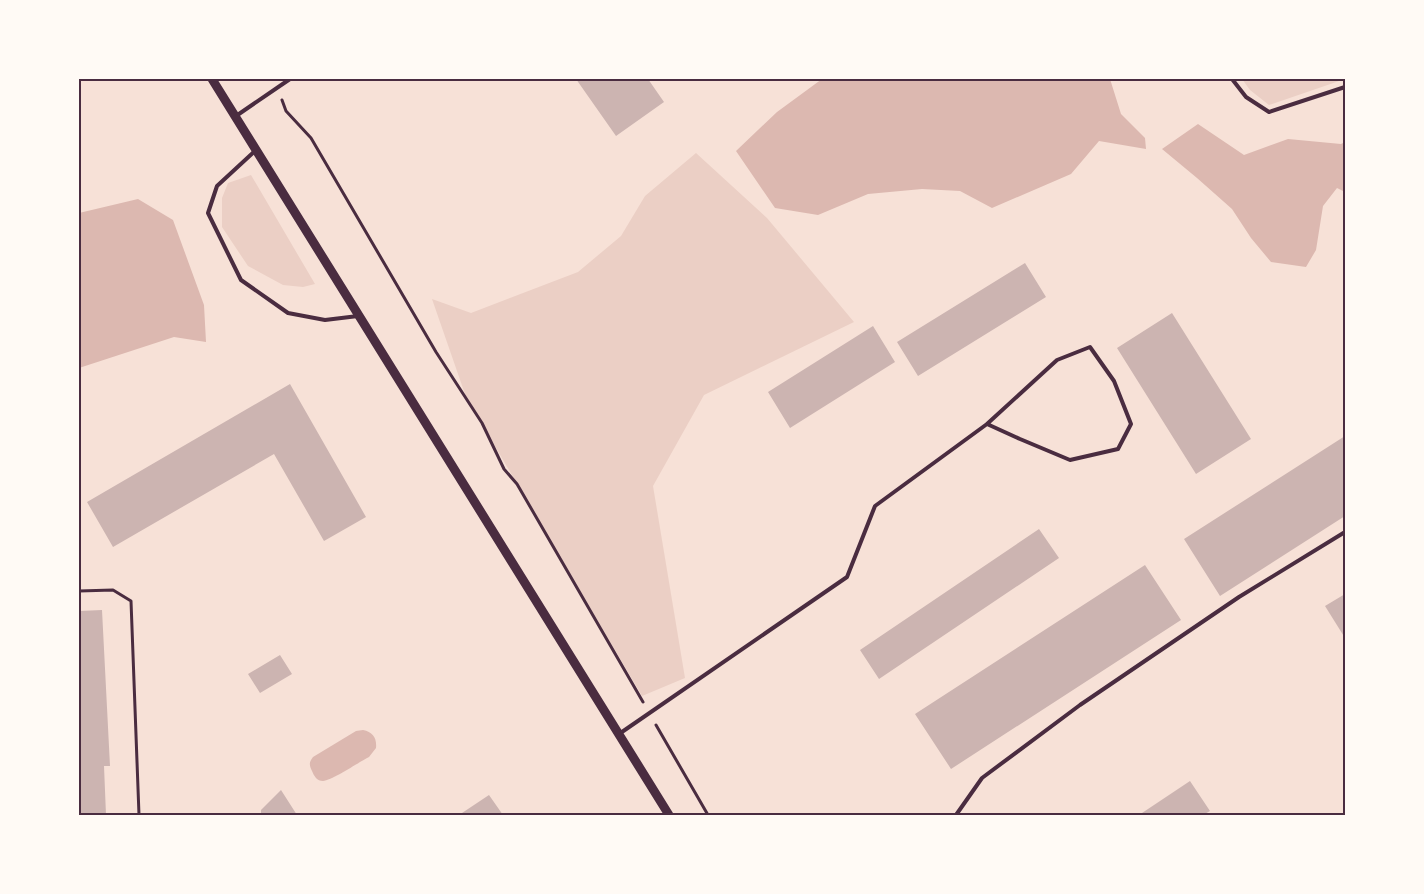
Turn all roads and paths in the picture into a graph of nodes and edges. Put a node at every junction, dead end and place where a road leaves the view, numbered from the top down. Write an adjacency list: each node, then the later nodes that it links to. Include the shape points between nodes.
1 (212, 79): 6 (street)
2 (290, 79): 4 (lane)
3 (1232, 79): 5 (lane, via 1246,97 1269,112)
4 (278, 87): 6 (lane); 12 (path, via 286,111 311,138 436,352 482,423 504,469 517,484)
5 (1345, 87)
6 (235, 117): 7 (street)
7 (256, 150): 8 (street); 8 (lane, via 217,186 208,213 241,280 288,313 325,320)
8 (359, 315): 13 (street)
9 (987, 424): 9 (lane, via 1057,360 1090,347 1114,380 1131,424 1118,449 1070,460); 12 (lane, via 875,506 847,577)
10 (1345, 532): 17 (lane, via 1239,597 1073,711 982,778)
11 (79, 591): 14 (path, via 112,590 131,601)
12 (649, 713): 13 (lane); 16 (path)
13 (619, 735): 15 (street)
14 (139, 815)
15 (669, 815)
16 (708, 815)
17 (956, 815)

